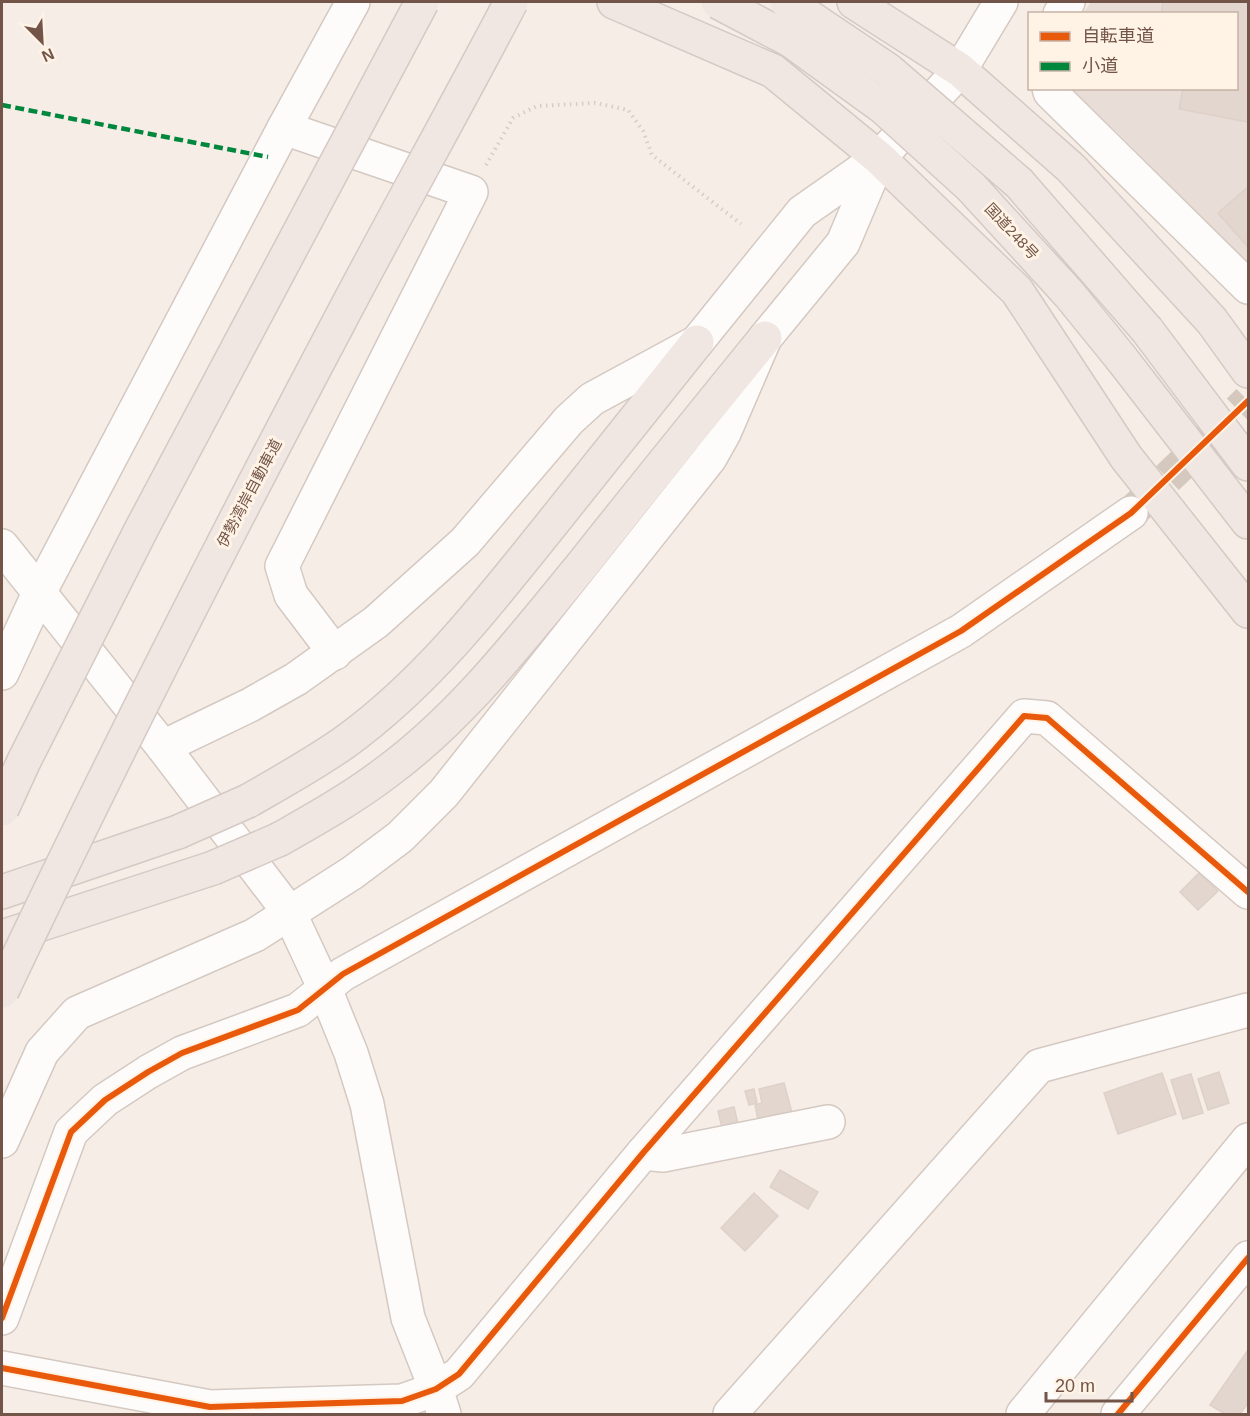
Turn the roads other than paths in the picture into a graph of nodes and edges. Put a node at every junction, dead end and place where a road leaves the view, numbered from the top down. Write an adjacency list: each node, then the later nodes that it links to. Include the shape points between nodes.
1 (353, 2): 11 (street)
2 (422, 2): 26 (highway, bridge, via 142,528)
3 (513, 2): 32 (highway, 伊勢湾岸自動車道, bridge, via 339,320 223,543 98,789)
4 (614, 2): 12 (highway, via 773,71)
5 (718, 2): 19 (highway, 国道248号, bridge, via 790,40 884,108 971,187 1069,294)
6 (787, 2): 17 (highway, bridge, via 888,70 1019,183 1147,330)
7 (854, 2): 9 (highway)
8 (1001, 2): 9 (street)
9 (960, 70): 12 (street); 16 (highway, via 1071,168 1212,321)
10 (1050, 90): 13 (street)
11 (284, 128): 21 (street); 23 (street, via 471,192 282,566 291,595)
12 (879, 158): 14 (street, via 843,243); 15 (street, via 802,212); 22 (highway, via 1017,291 1126,457)
13 (1248, 287)
14 (765, 338): 29 (street, via 710,459 444,793 400,837); 30 (highway, bridge, via 479,688 385,774 280,839 213,868)
15 (697, 342): 23 (street, via 592,399 569,420 465,542 416,589); 27 (highway, bridge, via 448,650 346,741 248,801 178,832)
16 (1248, 371)
17 (1248, 464)
18 (1131, 513): 31 (street, via 961,631 343,974)
19 (1248, 522)
20 (2, 546): 21 (street)
21 (39, 593): 24 (street); 25 (street)
22 (1248, 611)
23 (335, 653): 25 (street, via 250,705)
24 (2, 673)
25 (163, 747): 29 (street)
26 (2, 809)
27 (2, 892)
28 (1248, 892): 37 (street, via 1047,718 1024,716)
29 (289, 912): 31 (street); 36 (street, via 255,935 77,1013 42,1052)
30 (2, 937)
31 (325, 989): 39 (street, via 298,1010 182,1053 105,1100 71,1132); 41 (street, via 367,1104 408,1318)
32 (2, 991)
33 (1248, 1010): 42 (street, via 1039,1066)
34 (828, 1122): 37 (street, via 663,1155)
35 (1248, 1140): 43 (street)
36 (2, 1141)
37 (643, 1153): 41 (street)
38 (1248, 1258): 44 (street)
39 (2, 1318)
40 (2, 1368): 41 (street, via 210,1407)
41 (440, 1402)
42 (730, 1414)
43 (1023, 1414)
44 (1118, 1414)

